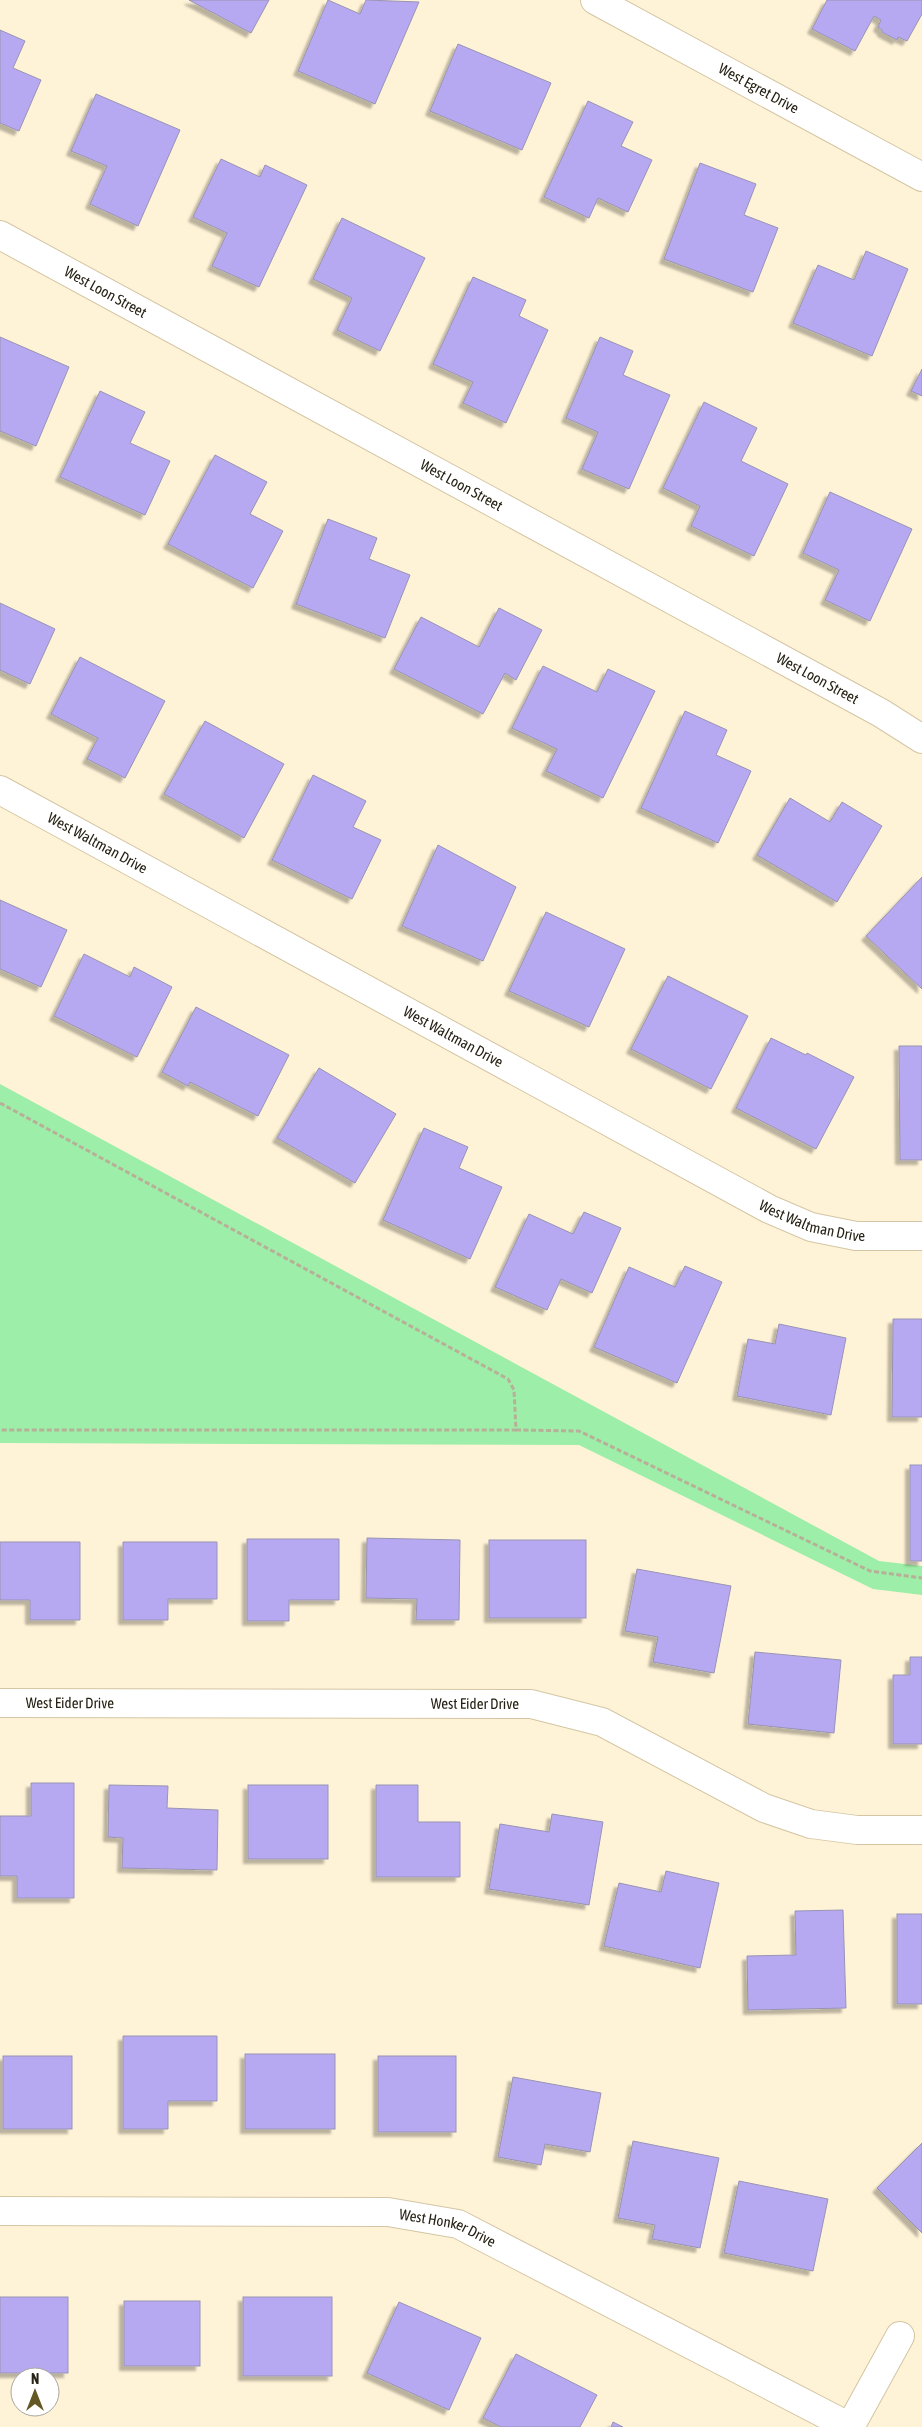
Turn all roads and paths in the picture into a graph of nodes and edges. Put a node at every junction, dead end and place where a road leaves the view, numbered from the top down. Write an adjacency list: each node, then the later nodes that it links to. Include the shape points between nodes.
1 (595, 0): 2 (street, West Egret Drive)
2 (922, 177)
3 (0, 235): 4 (street, West Loon Street, via 881,713)
4 (922, 739)
5 (0, 790): 7 (street, West Waltman Drive, via 769,1209 811,1227 856,1236)
6 (0, 1103): 9 (path, via 508,1379 514,1390)
7 (922, 1236)
8 (0, 1430): 9 (path)
9 (516, 1430): 10 (path, via 579,1431 870,1571)
10 (922, 1578)
11 (0, 1704): 12 (street, West Eider Drive, via 531,1704 602,1722 764,1808 811,1824 857,1830)
12 (922, 1830)
13 (0, 2212): 15 (street, West Honker Drive, via 388,2212 458,2224)
14 (900, 2336): 15 (street, West Honker Drive)
15 (850, 2427)

